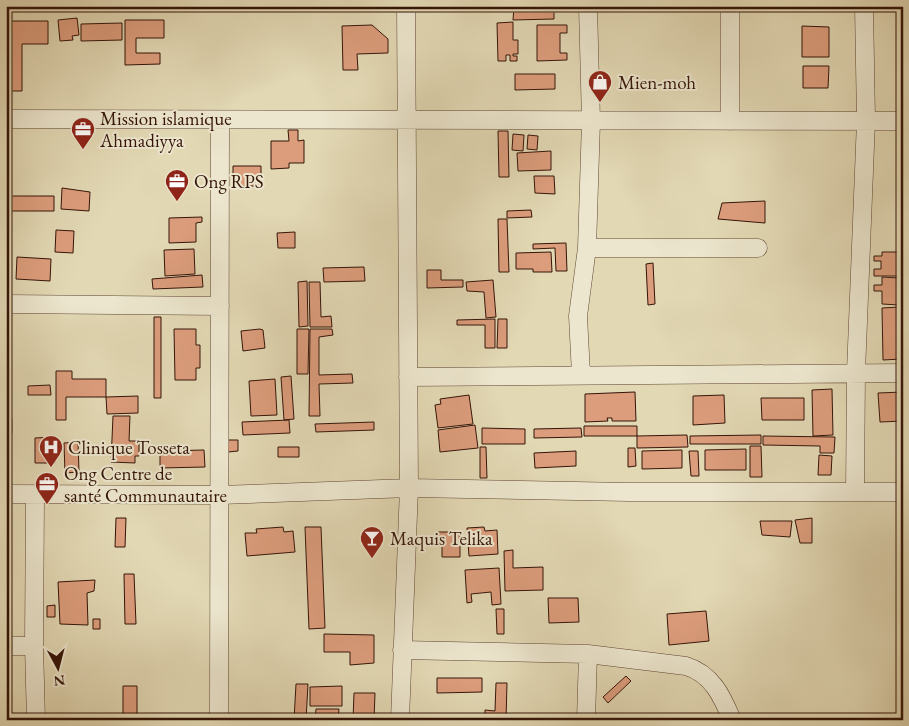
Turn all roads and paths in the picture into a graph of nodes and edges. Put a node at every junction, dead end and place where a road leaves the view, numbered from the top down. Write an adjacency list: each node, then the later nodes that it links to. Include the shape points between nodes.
1 (406, 6): 7 (street)
2 (588, 6): 8 (street)
3 (730, 6): 9 (street)
4 (864, 6): 10 (street)
5 (6, 119): 6 (street)
6 (220, 120): 7 (street); 15 (street)
7 (406, 120): 8 (street); 19 (street)
8 (592, 121): 9 (street); 12 (street)
9 (730, 121): 10 (street)
10 (866, 121): 11 (street); 16 (street)
11 (903, 121)
12 (587, 248): 13 (street); 18 (street, via 578,316)
13 (758, 248)
14 (6, 304): 15 (street)
15 (220, 306): 25 (street)
16 (856, 372): 17 (street); 18 (street); 21 (street)
17 (903, 373)
18 (581, 374): 19 (street)
19 (408, 377): 20 (street)
20 (409, 488): 21 (street); 25 (street); 28 (street)
21 (855, 492): 22 (street)
22 (903, 492)
23 (6, 494): 24 (street)
24 (35, 495): 25 (street); 27 (street)
25 (220, 495): 31 (street)
26 (6, 646): 27 (street)
27 (34, 646): 30 (street)
28 (402, 650): 29 (street); 32 (street)
29 (588, 654): 33 (street); 34 (street, via 700,670 713,683)
30 (36, 720)
31 (219, 720)
32 (400, 720)
33 (586, 720)
34 (732, 720)

